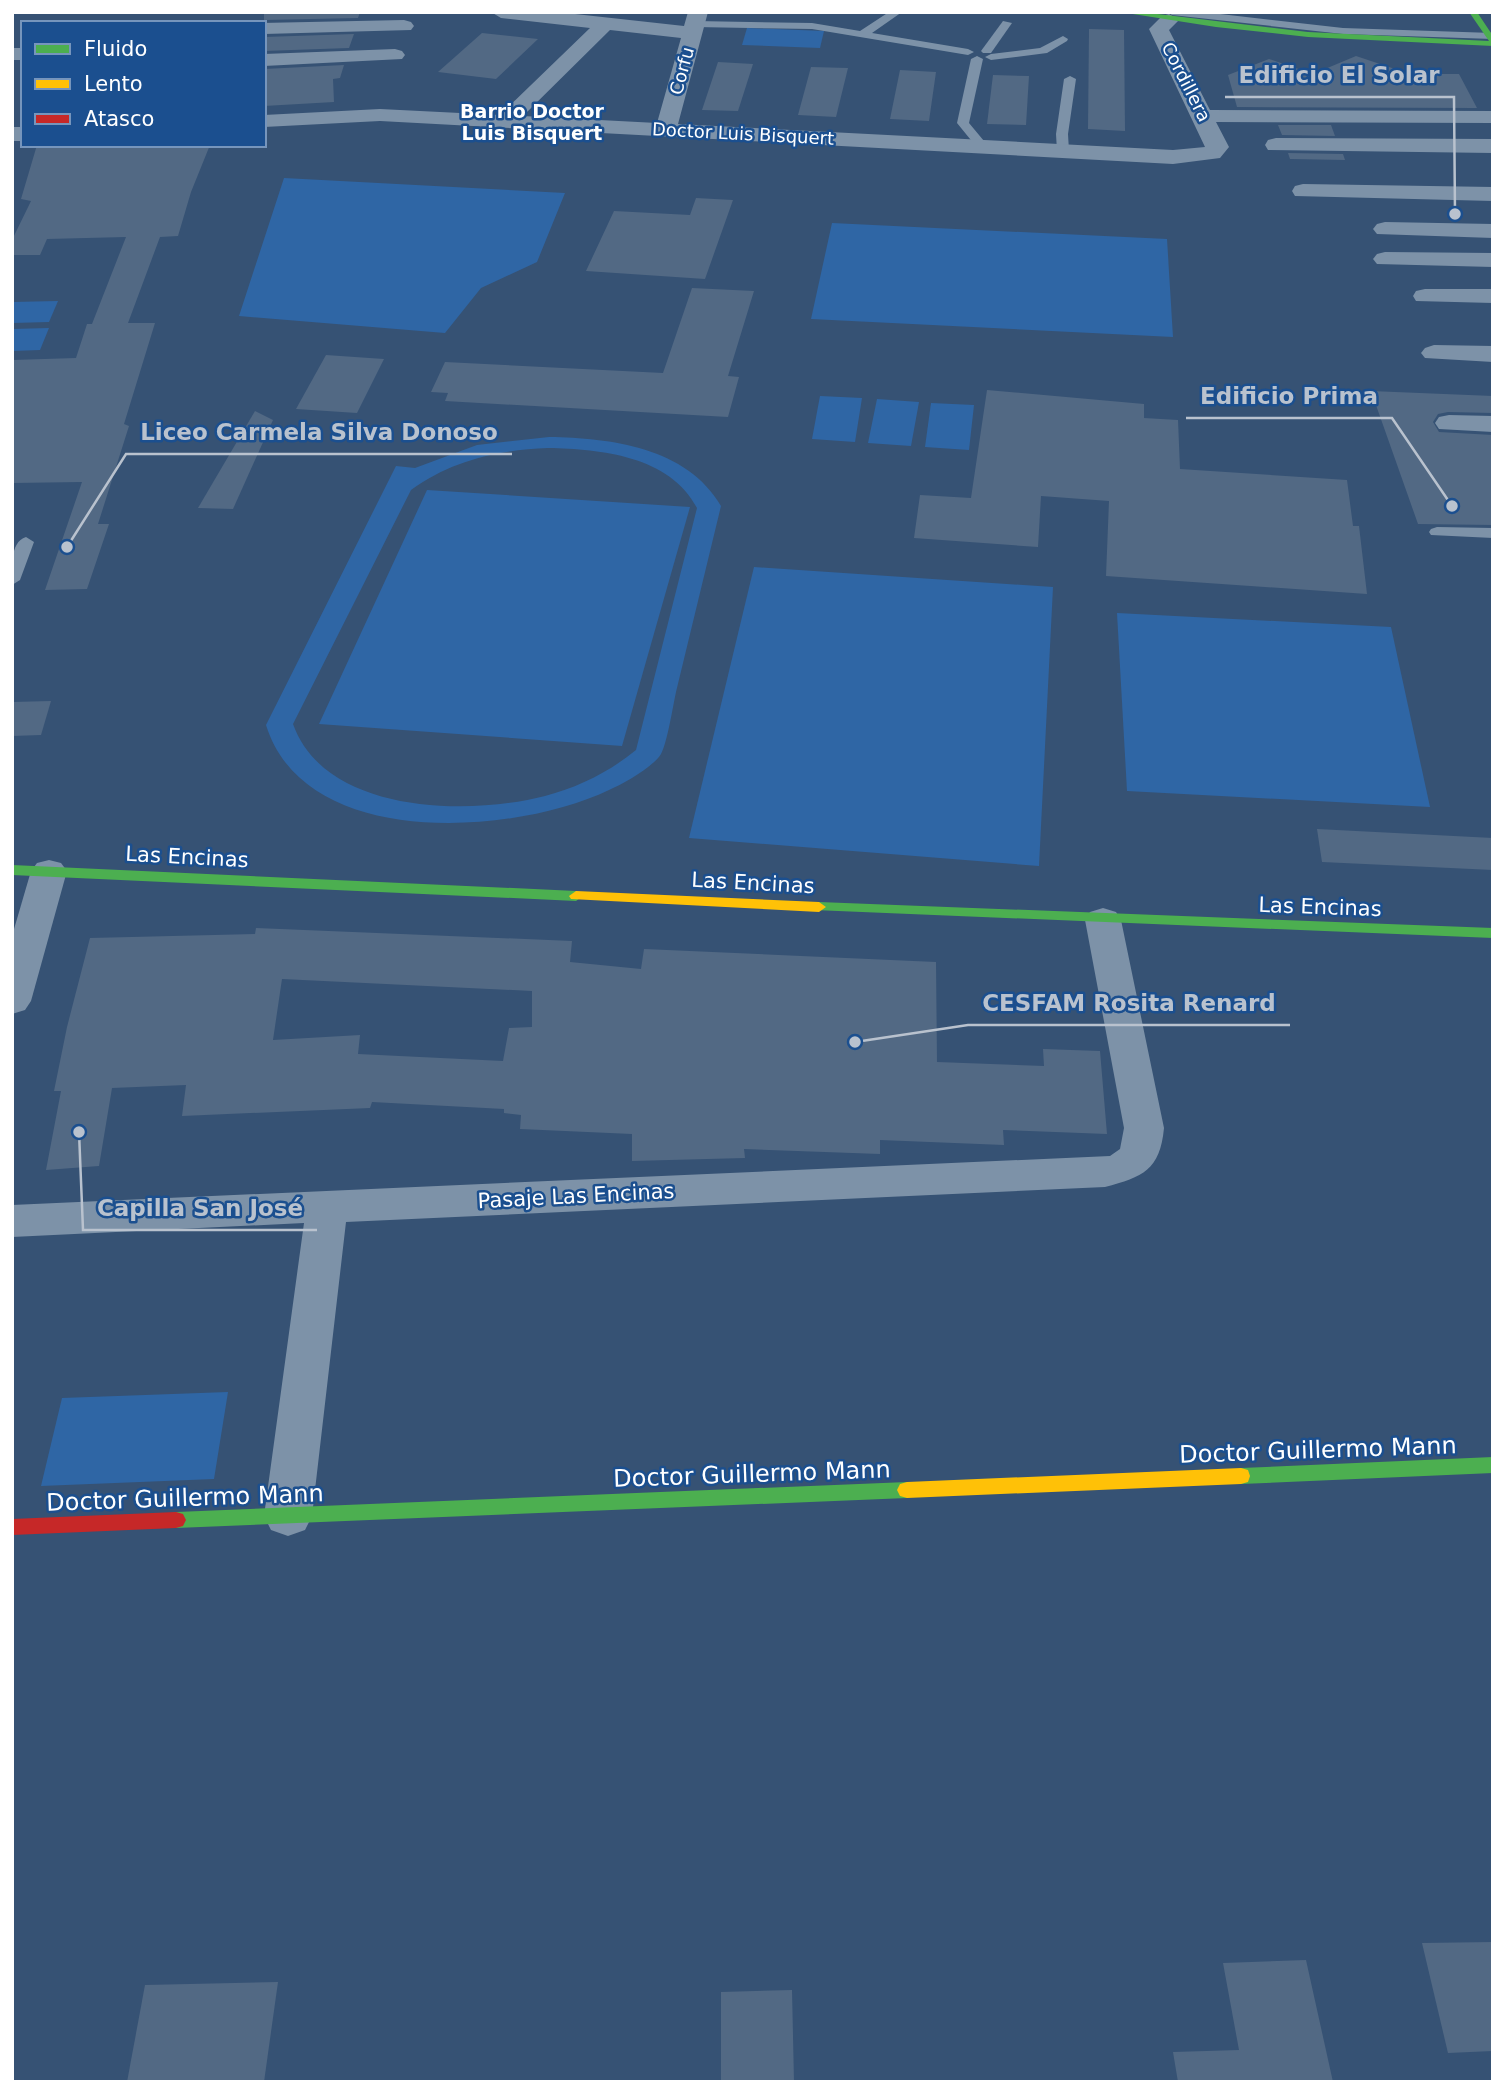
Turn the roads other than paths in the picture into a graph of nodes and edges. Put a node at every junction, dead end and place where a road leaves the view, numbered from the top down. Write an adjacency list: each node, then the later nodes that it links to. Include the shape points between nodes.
1 (501, 12): 7 (street)
2 (777, 12): 13 (lane)
3 (897, 12): 16 (lane)
4 (1124, 12): 8 (street)
5 (1234, 12): 15 (lane, via 1387,27)
6 (1291, 12): 15 (street)
7 (570, 16): 12 (street)
8 (1171, 16): 15 (street, via 1355,40); 23 (street, Cordillera, via 1160,29)
9 (406, 19): 14 (street); 18 (street)
10 (695, 23): 12 (street); 13 (lane); 27 (street, Corfu)
11 (1007, 23): 19 (lane)
12 (605, 24): 26 (street)
13 (754, 25): 16 (lane, via 812,26)
14 (266, 28)
15 (1487, 30)
16 (860, 35): 19 (lane)
17 (1063, 39): 19 (lane, via 1043,51)
18 (396, 55): 20 (street); 22 (street)
19 (981, 55): 29 (lane, via 963,123)
20 (266, 60)
21 (1070, 79): 32 (lane)
22 (380, 115): 25 (street, Doctor Luis Bisquert); 26 (street, Doctor Luis Bisquert)
23 (1205, 116): 24 (street); 31 (street, Cordillera)
24 (1493, 117)
25 (266, 121)
26 (506, 121): 27 (street, Doctor Luis Bisquert)
27 (664, 134): 29 (street, Doctor Luis Bisquert)
28 (1276, 145): 30 (street)
29 (982, 146): 32 (street, Doctor Luis Bisquert)
30 (1493, 146)
31 (1218, 147): 32 (street, Doctor Luis Bisquert, via 1212,153 1173,157)
32 (1063, 151)
33 (1303, 191): 34 (street)
34 (1493, 194)
35 (1385, 229): 36 (street)
36 (1493, 231)
37 (1385, 259): 38 (street)
38 (1493, 260)
39 (1425, 296): 40 (street)
40 (1493, 296)
41 (1434, 353): 42 (street)
42 (1493, 354)
43 (1450, 423): 44 (street)
44 (1493, 424)
45 (1437, 532): 46 (lane)
46 (1493, 533)
47 (26, 542): 48 (lane)
48 (12, 580)
49 (12, 870): 50 (street, Las Encinas)
50 (49, 871): 51 (street, Las Encinas); 53 (street)
51 (1103, 920): 52 (street, Las Encinas); 54 (street, Pasaje Las Encinas, via 1144,1128 1143,1149 1122,1168)
52 (1493, 933)
53 (12, 1002)
54 (327, 1207): 55 (street, Pasaje Las Encinas); 57 (street)
55 (12, 1221)
56 (1493, 1465): 57 (street, Doctor Guillermo Mann)
57 (288, 1516): 58 (street, Doctor Guillermo Mann)
58 (12, 1527)

